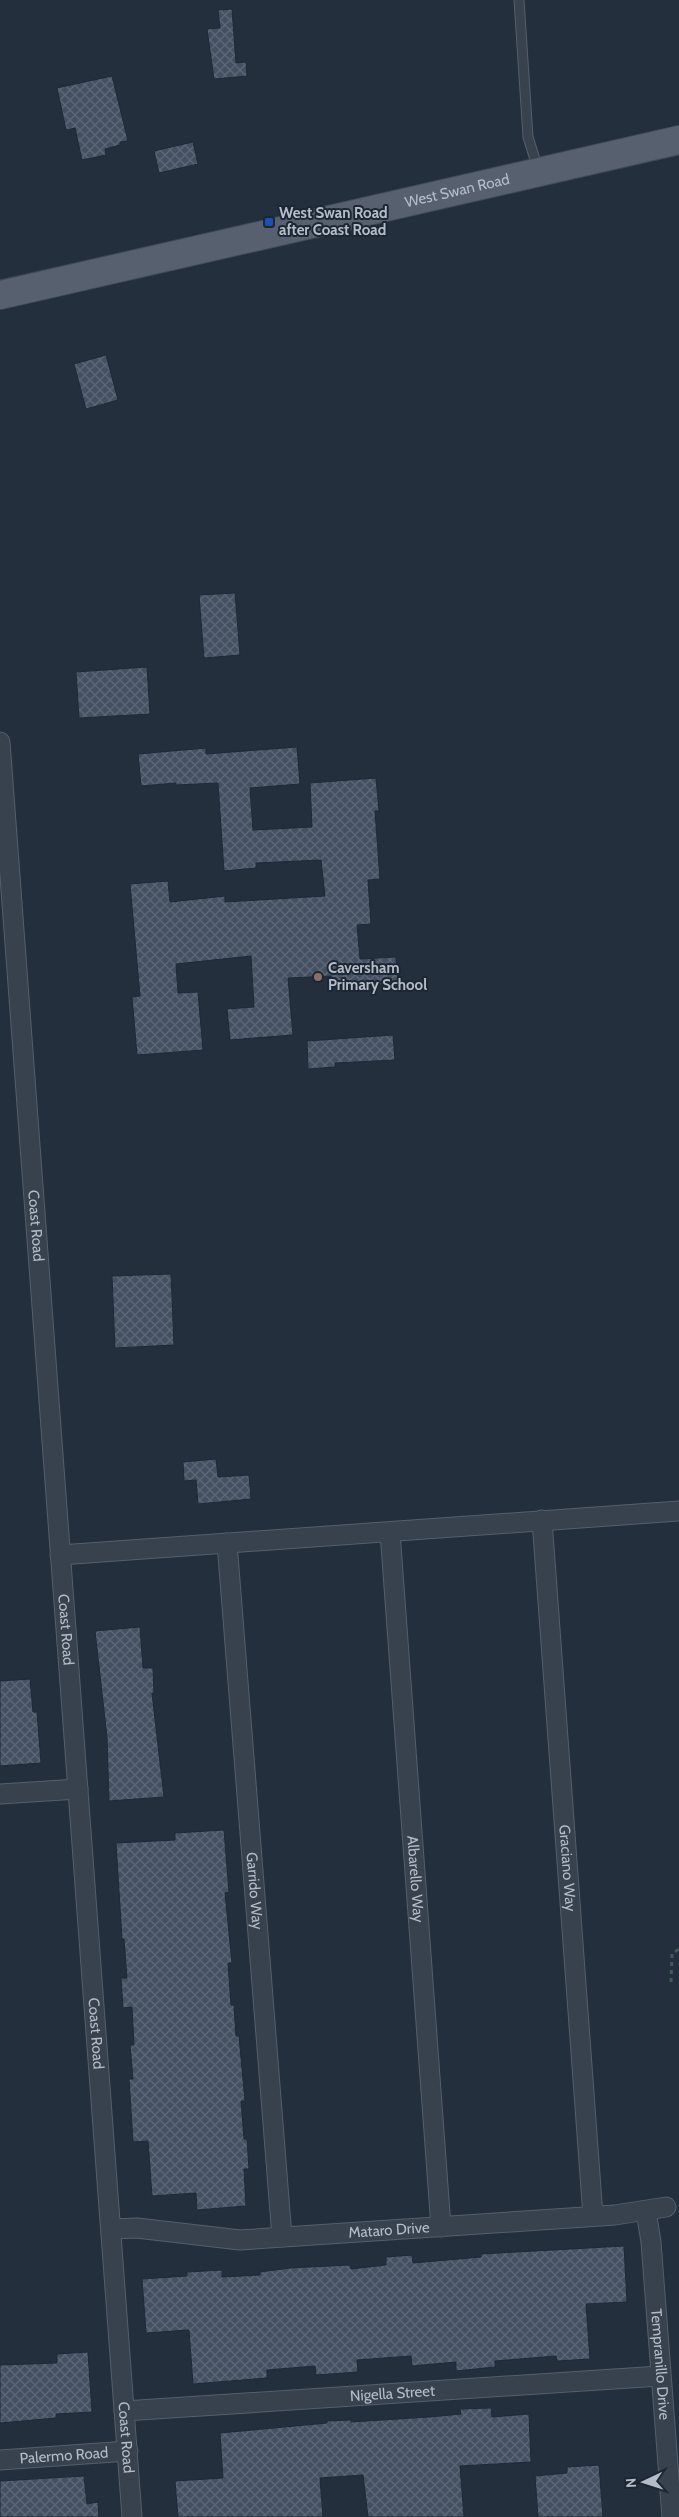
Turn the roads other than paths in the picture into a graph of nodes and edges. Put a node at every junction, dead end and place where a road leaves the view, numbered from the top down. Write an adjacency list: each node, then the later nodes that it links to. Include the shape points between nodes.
1 (519, 0): 3 (lane, via 528,137)
2 (679, 140): 3 (main road, West Swan Road)
3 (539, 171): 4 (main road, West Swan Road)
4 (0, 295)
5 (0, 742): 10 (street, Coast Road)
6 (679, 1511): 7 (street)
7 (542, 1520): 8 (street); 15 (street, Graciano Way)
8 (390, 1532): 9 (street); 16 (street, Albarello Way)
9 (227, 1544): 10 (street); 18 (street, Garrido Way)
10 (60, 1555): 11 (street, Coast Road)
11 (78, 1789): 12 (street); 17 (street, Coast Road)
12 (0, 1794)
13 (666, 2207): 14 (street, Mataro Drive)
14 (646, 2211): 15 (street, Mataro Drive); 19 (street, Tempranillo Drive)
15 (593, 2216): 16 (street, Mataro Drive)
16 (441, 2227): 18 (street, Mataro Drive)
17 (111, 2229): 18 (street, Mataro Drive, via 137,2228 240,2240); 20 (street, Coast Road)
18 (282, 2237)
19 (667, 2384): 20 (street, Nigella Street); 24 (street, Tempranillo Drive)
20 (124, 2411): 21 (street, Coast Road)
21 (128, 2451): 22 (street, Palermo Road); 23 (street, Coast Road)
22 (0, 2460)
23 (132, 2517)
24 (672, 2517)

